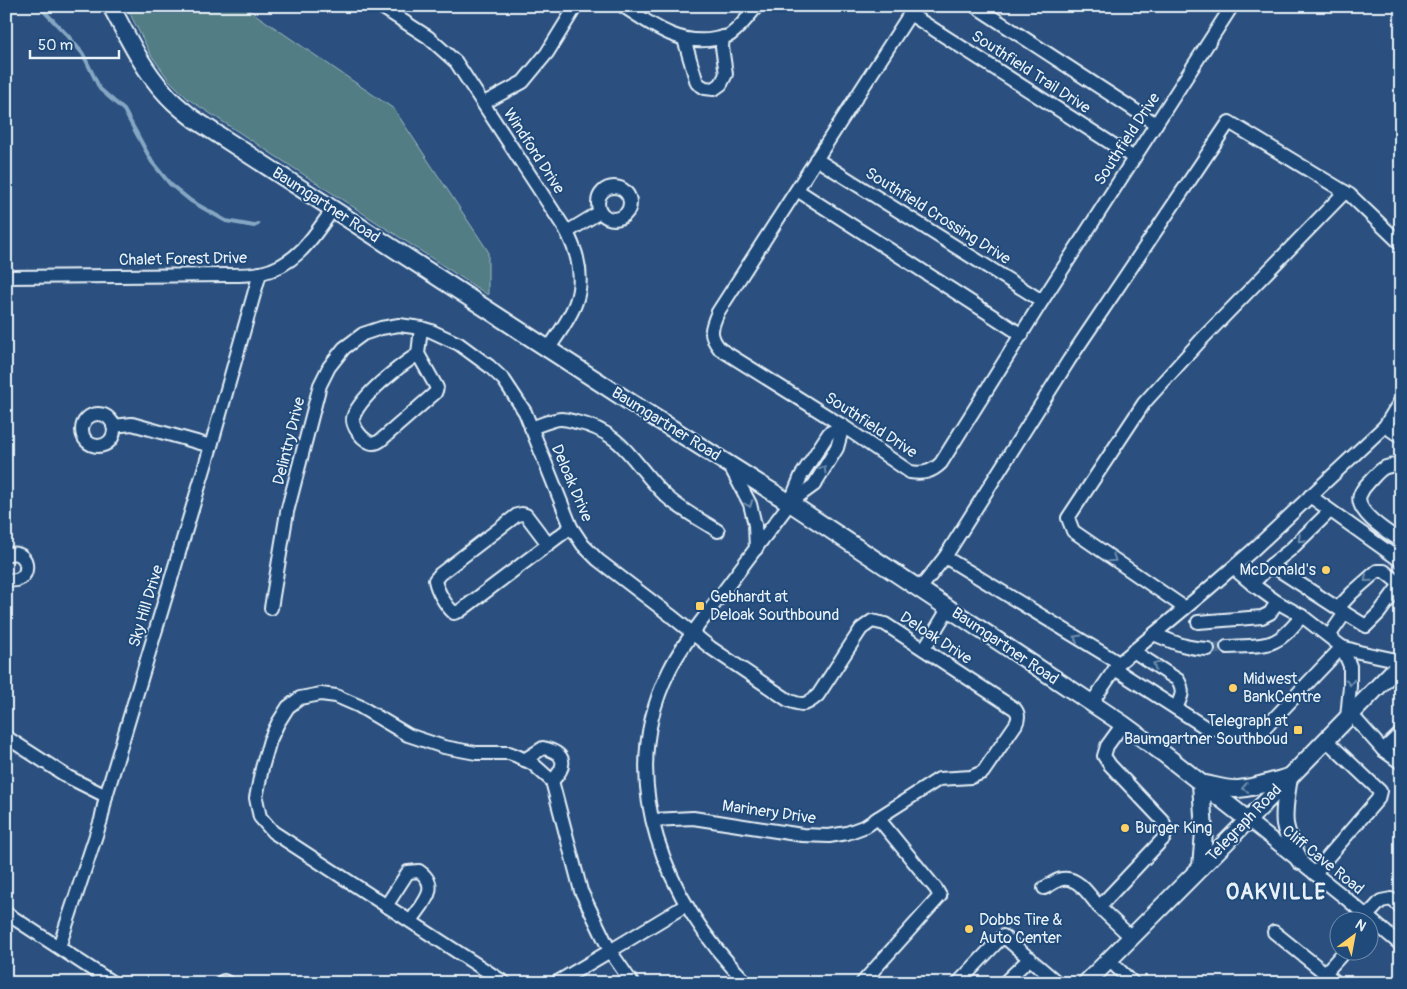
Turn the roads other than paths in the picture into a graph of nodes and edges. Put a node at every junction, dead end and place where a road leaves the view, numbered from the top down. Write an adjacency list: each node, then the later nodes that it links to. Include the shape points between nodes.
1 (111, 6): 18 (main road, Baumgartner Road, via 151,76 179,106)
2 (380, 6): 8 (street, Windford Drive)
3 (576, 6): 12 (street, via 546,54 523,82)
4 (623, 6): 11 (street, via 658,29)
5 (757, 6): 10 (street, via 743,24)
6 (975, 6): 13 (street, Southfield Trail Drive)
7 (1232, 6): 13 (street, Southfield Drive)
8 (395, 10): 12 (street, Windford Drive, via 456,62)
9 (913, 10): 14 (street, Southfield Trail Drive); 15 (street, Southfield Drive)
10 (723, 37): 11 (street); 11 (street, via 726,74 714,90 697,83)
11 (684, 39)
12 (484, 103): 20 (street, Windford Drive)
13 (1156, 124): 14 (street, Southfield Drive)
14 (1134, 158): 24 (street, Southfield Drive)
15 (816, 159): 16 (street, Southfield Drive); 24 (street, Southfield Crossing Drive)
16 (797, 190): 27 (street); 32 (street, Southfield Drive, via 718,312 711,333 720,349)
17 (1345, 192): 21 (street); 48 (street, via 1229,122 1068,360); 59 (street, one-way to 59, via 1202,338 1144,404 1068,518 1073,531)
18 (333, 209): 22 (street, Chalet Forest Drive, via 298,254 286,264); 28 (main road, Baumgartner Road)
19 (600, 212): 20 (street)
20 (567, 232): 28 (street, Windford Drive, via 577,258 580,290 576,305)
21 (1401, 244)
22 (260, 273): 23 (street, Chalet Forest Drive, via 220,276); 36 (street, Sky Hill Drive)
23 (6, 276)
24 (1042, 301): 27 (street, Southfield Drive)
25 (398, 325): 26 (street, Deloak Drive); 57 (street, Delintry Drive, via 363,334 344,348 320,385 287,512)
26 (421, 328): 29 (street); 34 (street, Deloak Drive, via 459,344 489,366 504,380)
27 (1022, 335): 32 (street, Southfield Drive, via 935,469 910,472)
28 (549, 348): 37 (main road, Baumgartner Road)
29 (418, 354): 29 (street, via 437,388 435,393 381,440 372,443 358,432 352,423 353,417 375,388)
30 (1401, 400): 33 (street)
31 (113, 426): 36 (street, via 132,424)
32 (843, 426): 40 (street, via 837,448 814,484)
33 (1385, 426): 35 (street); 39 (street)
34 (531, 428): 42 (street, Deloak Drive); 43 (street, via 561,419 599,429 627,449 667,497)
35 (1401, 437)
36 (211, 446): 86 (street, Sky Hill Drive)
37 (728, 464): 40 (main road, Baumgartner Road); 46 (street, one-way to 46, via 750,504)
38 (1401, 464): 44 (street, via 1383,466 1359,496 1360,506 1372,520)
39 (1310, 496): 41 (street); 51 (street)
40 (790, 503): 46 (street); 55 (main road, Baumgartner Road)
41 (1330, 511): 49 (street); 50 (street, one-way to 50)
42 (571, 527): 45 (street); 63 (street, Deloak Drive, via 598,560)
43 (718, 531)
44 (1401, 542)
45 (548, 544): 45 (street, via 526,515 517,514 440,574 435,580 436,586 451,610 454,613 460,611)
46 (756, 548): 63 (street)
47 (6, 556): 52 (street, via 22,557 26,568 23,577 15,581)
48 (945, 557): 55 (street); 72 (street, one-way to 48)
49 (1401, 561)
50 (1271, 565): 54 (street); 60 (street)
51 (1233, 568): 54 (street); 59 (street)
52 (6, 579)
53 (1401, 583): 60 (street, one-way to 60, via 1384,571 1377,571 1358,587); 60 (street, via 1366,626)
54 (1252, 584): 56 (street)
55 (919, 590): 58 (main road, Baumgartner Road)
56 (1277, 602): 61 (street); 62 (street, via 1270,613 1262,617)
57 (271, 608)
58 (948, 608): 69 (street); 73 (main road, Baumgartner Road)
59 (1186, 608): 64 (street)
60 (1342, 610): 65 (street)
61 (1302, 616): 65 (street); 66 (street, via 1274,642)
62 (1198, 622)
63 (692, 634): 69 (street, Deloak Drive, via 799,705 810,703 818,696 861,629 872,621 885,624); 88 (street, via 661,687 650,723 646,775)
64 (1154, 634): 68 (street, via 1191,648); 70 (street)
65 (1329, 636): 67 (street)
66 (1227, 647)
67 (1342, 647): 71 (street); 74 (street, via 1265,728 1208,729); 75 (street, one-way to 75, via 1350,666)
68 (1208, 648)
69 (924, 649): 87 (street, Deloak Drive, via 1015,709 1018,718 983,772 971,777 939,780)
70 (1133, 651): 72 (street); 74 (street, one-way to 70, via 1182,694 1178,680)
71 (1400, 663): 75 (main road, Telegraph Road)
72 (1117, 666): 73 (street); 74 (street)
73 (1091, 704): 76 (main road, Baumgartner Road)
74 (1176, 708)
75 (1349, 716): 79 (main road, Telegraph Road); 80 (street)
76 (1123, 724): 85 (main road, Baumgartner Road); 96 (street, via 1107,746 1104,756 1163,821 1166,829 1164,838)
77 (1400, 733): 80 (street)
78 (6, 737): 86 (street, via 68,777)
79 (1326, 740): 83 (main road, Telegraph Road); 92 (street, via 1380,791 1378,799)
80 (1383, 750): 82 (street)
81 (524, 760): 84 (street); 84 (street, via 543,748 559,754 562,768); 95 (street, via 509,753 476,753 444,747 408,735 336,696 311,695 288,707 270,740 262,768 256,798 260,817 273,832)
82 (1401, 763)
83 (1289, 777): 85 (main road, one-way to 85, via 1236,789); 89 (main road, Telegraph Road); 90 (main road, via 1285,824)
84 (552, 781): 107 (street, via 581,891)
85 (1201, 783): 89 (main road, Baumgartner Road); 91 (main road, via 1204,832)
86 (106, 796): 106 (street, Sky Hill Drive)
87 (878, 818): 88 (street, Marinery Drive, via 847,833 829,836 802,836 693,818); 119 (street, via 940,896)
88 (653, 820): 94 (street, via 673,880)
89 (1248, 820): 90 (street, Cliff Cave Road); 91 (main road, Telegraph Road)
90 (1300, 861): 92 (street, Cliff Cave Road)
91 (1201, 867): 104 (main road, Telegraph Road)
92 (1315, 874): 98 (street, Cliff Cave Road)
93 (1044, 888): 96 (street, via 1062,879 1071,879)
94 (686, 905): 107 (street); 118 (street, via 700,928)
95 (386, 906): 101 (street); 101 (street, via 408,872 419,871 430,884 429,894)
96 (1099, 906): 104 (street)
97 (1401, 907): 99 (street, via 1390,899 1381,902)
98 (1361, 912)
99 (1374, 912)
100 (6, 913): 106 (street)
101 (411, 921): 115 (street)
102 (1380, 928): 105 (street, Cliff Cave Road)
103 (1274, 932): 111 (street)
104 (1131, 937): 109 (main road, Telegraph Road)
105 (1401, 945)
106 (58, 947): 112 (street)
107 (610, 951): 116 (street); 117 (street)
108 (1030, 958): 120 (street, via 1002,936); 121 (street); 122 (street)
109 (1108, 959): 123 (main road, Telegraph Road); 124 (street)
110 (1335, 962): 111 (street)
111 (1325, 973): 125 (street)
112 (113, 983)
113 (220, 983): 114 (street)
114 (228, 983)
115 (505, 983)
116 (556, 983)
117 (632, 983)
118 (746, 983)
119 (862, 983)
120 (958, 983)
121 (1004, 983)
122 (1058, 983)
123 (1086, 983)
124 (1132, 983)
125 (1337, 983)

